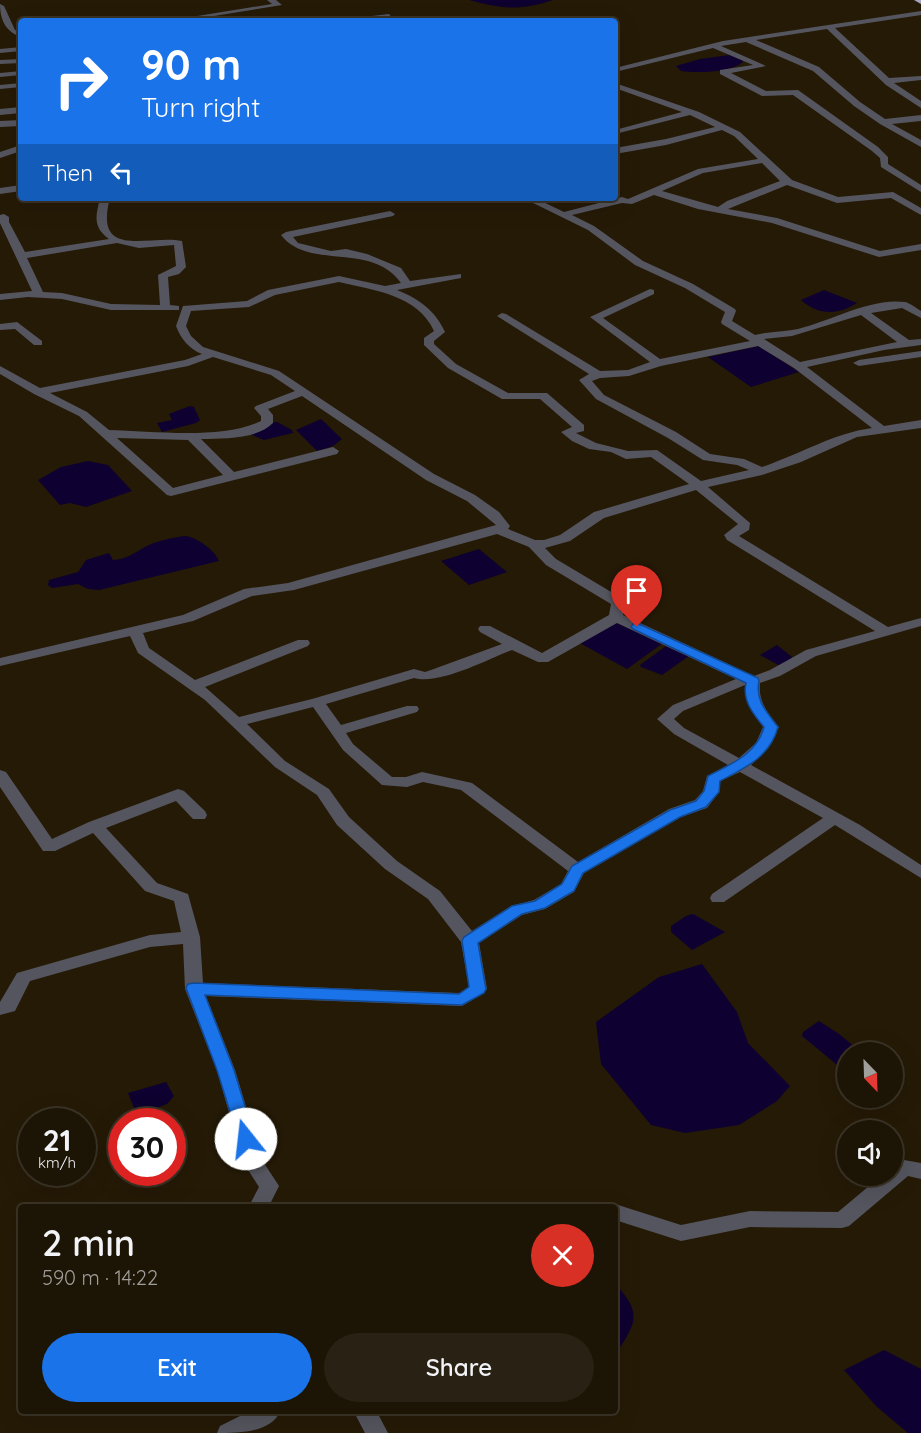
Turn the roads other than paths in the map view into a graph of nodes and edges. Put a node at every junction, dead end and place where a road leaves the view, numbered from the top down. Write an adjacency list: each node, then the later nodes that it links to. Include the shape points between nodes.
1 (271, 0): 5 (street, via 278,5 257,12)
2 (0, 6): 7 (street)
3 (921, 13): 8 (street)
4 (389, 16): 6 (street)
5 (189, 18)
6 (372, 18)
7 (4, 22): 9 (street)
8 (828, 26): 12 (street); 22 (street)
9 (12, 31): 10 (street); 11 (street)
10 (0, 32)
11 (18, 34)
12 (746, 39): 13 (street); 35 (street, via 816,69 857,105)
13 (713, 45): 18 (street); 49 (street, via 762,66 723,72 765,94 795,92 875,149 884,157 884,165)
14 (18, 49): 15 (street)
15 (0, 51)
16 (18, 61): 17 (street)
17 (0, 62)
18 (618, 69)
19 (18, 73): 20 (street)
20 (0, 75)
21 (921, 78): 22 (street)
22 (887, 81): 30 (street)
23 (18, 85): 25 (street)
24 (618, 86): 33 (street)
25 (0, 87)
26 (18, 90): 27 (street)
27 (0, 92)
28 (18, 103): 29 (street)
29 (0, 105)
30 (921, 105)
31 (18, 110): 32 (street)
32 (0, 112)
33 (690, 112): 38 (street); 39 (street)
34 (921, 118): 35 (street)
35 (884, 122): 41 (street)
36 (18, 123): 37 (street)
37 (0, 124)
38 (723, 127): 42 (street); 46 (street, via 737,134)
39 (618, 131)
40 (618, 133): 42 (street)
41 (921, 144)
42 (640, 147): 44 (street)
43 (18, 149): 45 (street)
44 (618, 151)
45 (0, 154)
46 (765, 160): 47 (street); 51 (street, via 701,171)
47 (788, 181): 52 (street, via 837,200); 57 (street)
48 (18, 188): 50 (street)
49 (921, 189): 52 (street)
50 (0, 191)
51 (655, 192): 53 (street, via 629,202); 57 (street)
52 (893, 195): 58 (street)
53 (619, 198)
54 (104, 201): 62 (street, via 100,221 103,231)
55 (534, 201): 60 (street)
56 (609, 201): 60 (street)
57 (720, 210): 64 (street, via 774,220 862,250 884,254)
58 (921, 212)
59 (390, 214): 68 (street, via 286,235 295,245 331,254 363,256 397,270)
60 (562, 215): 81 (street, via 591,228 639,263 731,311 726,322)
61 (0, 218): 65 (street, via 4,217 11,230)
62 (118, 240): 65 (street); 73 (street, via 132,246 179,243 181,267 163,275)
63 (921, 247): 64 (street)
64 (901, 249): 66 (street)
65 (20, 256): 71 (street)
66 (921, 259)
67 (456, 276): 68 (street)
68 (407, 284): 69 (street)
69 (385, 289): 74 (street, via 339,279 273,292 249,304); 98 (street, via 417,302 438,326 440,332 428,340 429,345 452,366 506,397 543,395 580,428 567,432 580,441 616,448 626,455 653,453)
70 (650, 292): 85 (street, via 595,317)
71 (40, 295): 72 (street); 73 (street, via 111,307)
72 (0, 297)
73 (165, 308): 74 (street)
74 (187, 308): 83 (street, via 181,326 186,337 199,349)
75 (862, 312): 76 (street, via 902,305); 81 (street, via 792,333 756,338); 82 (street)
76 (921, 315)
77 (502, 316): 88 (street)
78 (0, 327): 80 (street, via 17,325)
79 (921, 342): 82 (street)
80 (38, 343)
81 (761, 344): 85 (street); 87 (street)
82 (908, 344): 87 (street)
83 (214, 353): 89 (street, via 188,363); 90 (street, via 275,373)
84 (921, 354): 87 (street)
85 (658, 363): 88 (street, via 629,373)
86 (0, 369): 89 (street)
87 (802, 369): 92 (street)
88 (598, 375): 96 (street, via 585,380 600,397 707,457 740,462)
89 (38, 392): 93 (street, via 84,414)
90 (302, 392): 94 (street, via 260,408 267,415 267,423 259,428 222,436); 99 (street, via 430,477 471,498 504,526)
91 (921, 424): 92 (street)
92 (881, 429): 96 (street, via 854,434)
93 (106, 434): 94 (street); 97 (street, via 171,492)
94 (191, 436): 97 (street)
95 (333, 451): 97 (street)
96 (761, 471): 98 (street)
97 (231, 476)
98 (698, 486): 100 (street, via 599,515 565,538); 105 (street, via 744,524 732,537)
99 (499, 529): 100 (street); 104 (street, via 289,587 249,592 188,618)
100 (534, 544): 101 (street, via 550,561 618,602)
101 (616, 617): 107 (street); 109 (street)
102 (921, 622): 105 (street)
103 (485, 629): 107 (street)
104 (135, 630): 108 (street); 110 (street, via 143,650)
105 (887, 632): 109 (street, via 811,653 769,676)
106 (303, 643): 110 (street)
107 (543, 659): 111 (street, via 512,645 435,674 414,673)
108 (0, 662)
109 (750, 680): 115 (street, via 750,693 771,727 767,742); 115 (street, via 678,708 665,719)
110 (193, 686): 113 (street)
111 (317, 702): 113 (street); 114 (street)
112 (412, 710): 114 (street)
113 (235, 722): 124 (street, via 280,764 323,792 343,821 391,865 434,895)
114 (337, 731): 120 (street, via 348,747 388,782 422,777 466,786)
115 (741, 765): 118 (street); 120 (street, via 713,779 711,792 701,804 675,813)
116 (0, 775): 119 (street, via 49,847)
117 (199, 815): 119 (street, via 178,794)
118 (834, 818): 121 (street); 122 (street)
119 (95, 826): 123 (street, via 151,887 182,898)
120 (577, 870): 124 (street, via 568,888 539,905 517,910)
121 (921, 873)
122 (718, 898)
123 (191, 937): 125 (street); 126 (street, via 150,941 23,977 9,1006)
124 (470, 941): 125 (street, via 478,989 462,1000)
125 (194, 988): 128 (street, via 226,1070 253,1162 268,1186)
126 (0, 1009)
127 (921, 1171): 129 (street, via 904,1168 842,1220 750,1219 681,1233)
128 (260, 1204)
129 (618, 1213)
130 (265, 1414): 132 (street)
131 (366, 1414): 133 (street)
132 (228, 1433)
133 (377, 1433)

